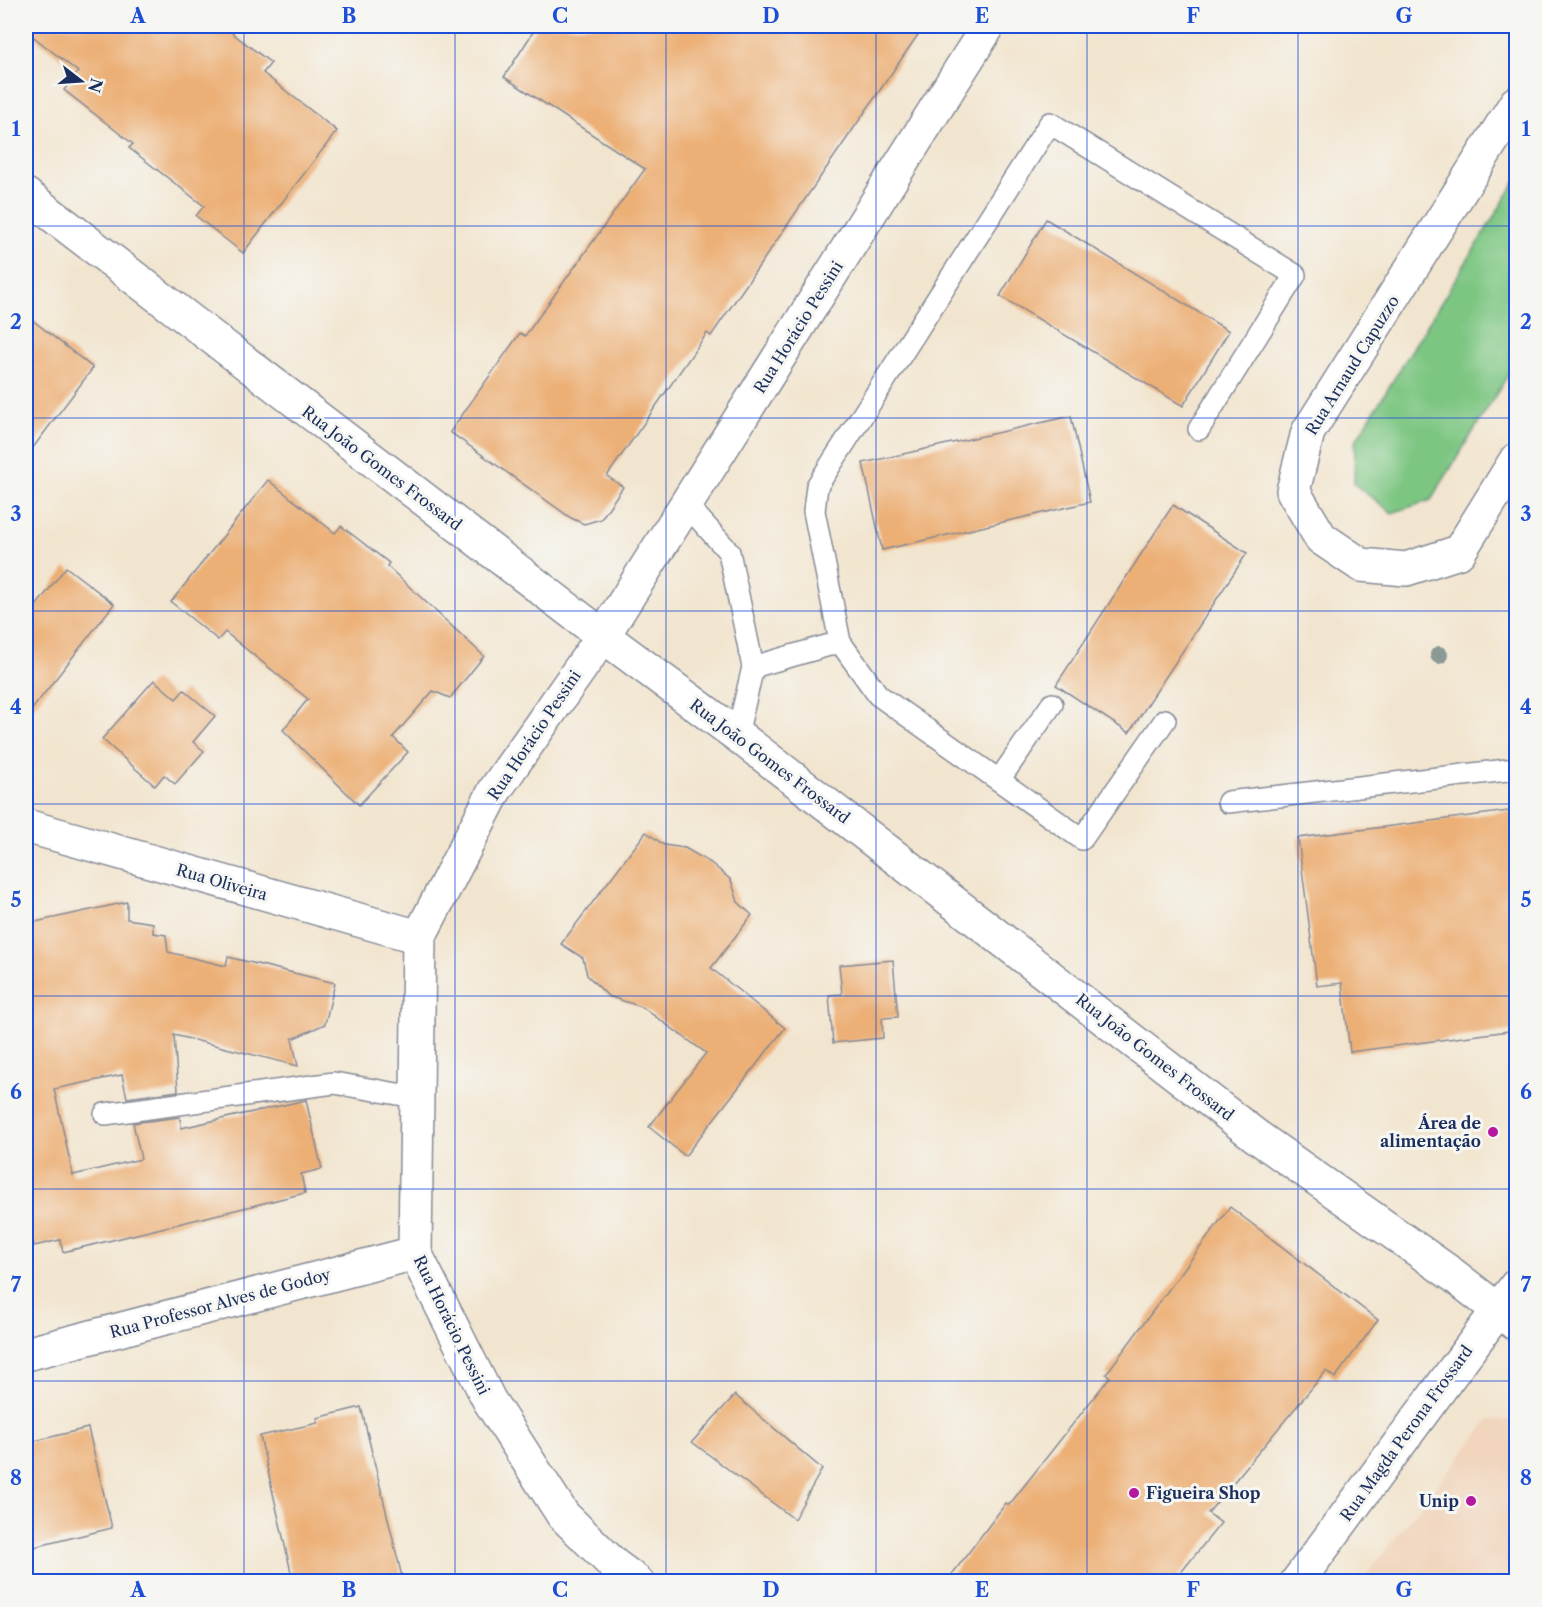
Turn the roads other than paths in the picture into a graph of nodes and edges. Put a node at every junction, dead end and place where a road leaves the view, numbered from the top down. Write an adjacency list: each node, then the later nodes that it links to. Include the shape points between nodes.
1 (988, 26): 6 (street, Rua Horácio Pessini)
2 (1516, 103): 5 (street, Rua Arnaud Capuzzo, via 1308,432 1293,491 1321,538 1361,565 1406,569 1459,552)
3 (26, 195): 7 (street, Rua João Gomes Frossard)
4 (1199, 429): 8 (lane, via 1295,275 1050,123 817,486 814,511)
5 (1516, 460)
6 (686, 504): 7 (street, Rua Horácio Pessini); 9 (lane, via 729,552)
7 (603, 636): 12 (street, Rua João Gomes Frossard); 17 (street, Rua Horácio Pessini, via 495,789)
8 (840, 642): 9 (lane); 14 (lane, via 878,695)
9 (753, 667): 12 (lane)
10 (1052, 704): 14 (lane)
11 (1165, 720): 14 (lane, via 1082,839)
12 (737, 735): 21 (street, Rua João Gomes Frossard, via 1256,1136)
13 (1516, 769): 15 (lane)
14 (999, 780)
15 (1228, 802)
16 (26, 826): 17 (street, Rua Oliveira)
17 (418, 937): 18 (street, Rua Horácio Pessini)
18 (415, 1097): 19 (lane, via 334,1083); 20 (street, Rua Horácio Pessini)
19 (105, 1114)
20 (415, 1252): 22 (street, Rua Professor Alves de Godoy); 23 (street, Rua Horácio Pessini, via 489,1400 562,1515)
21 (1510, 1306): 24 (street, Rua Magda Perona Frossard)
22 (26, 1354)
23 (617, 1576)
24 (1297, 1581)

